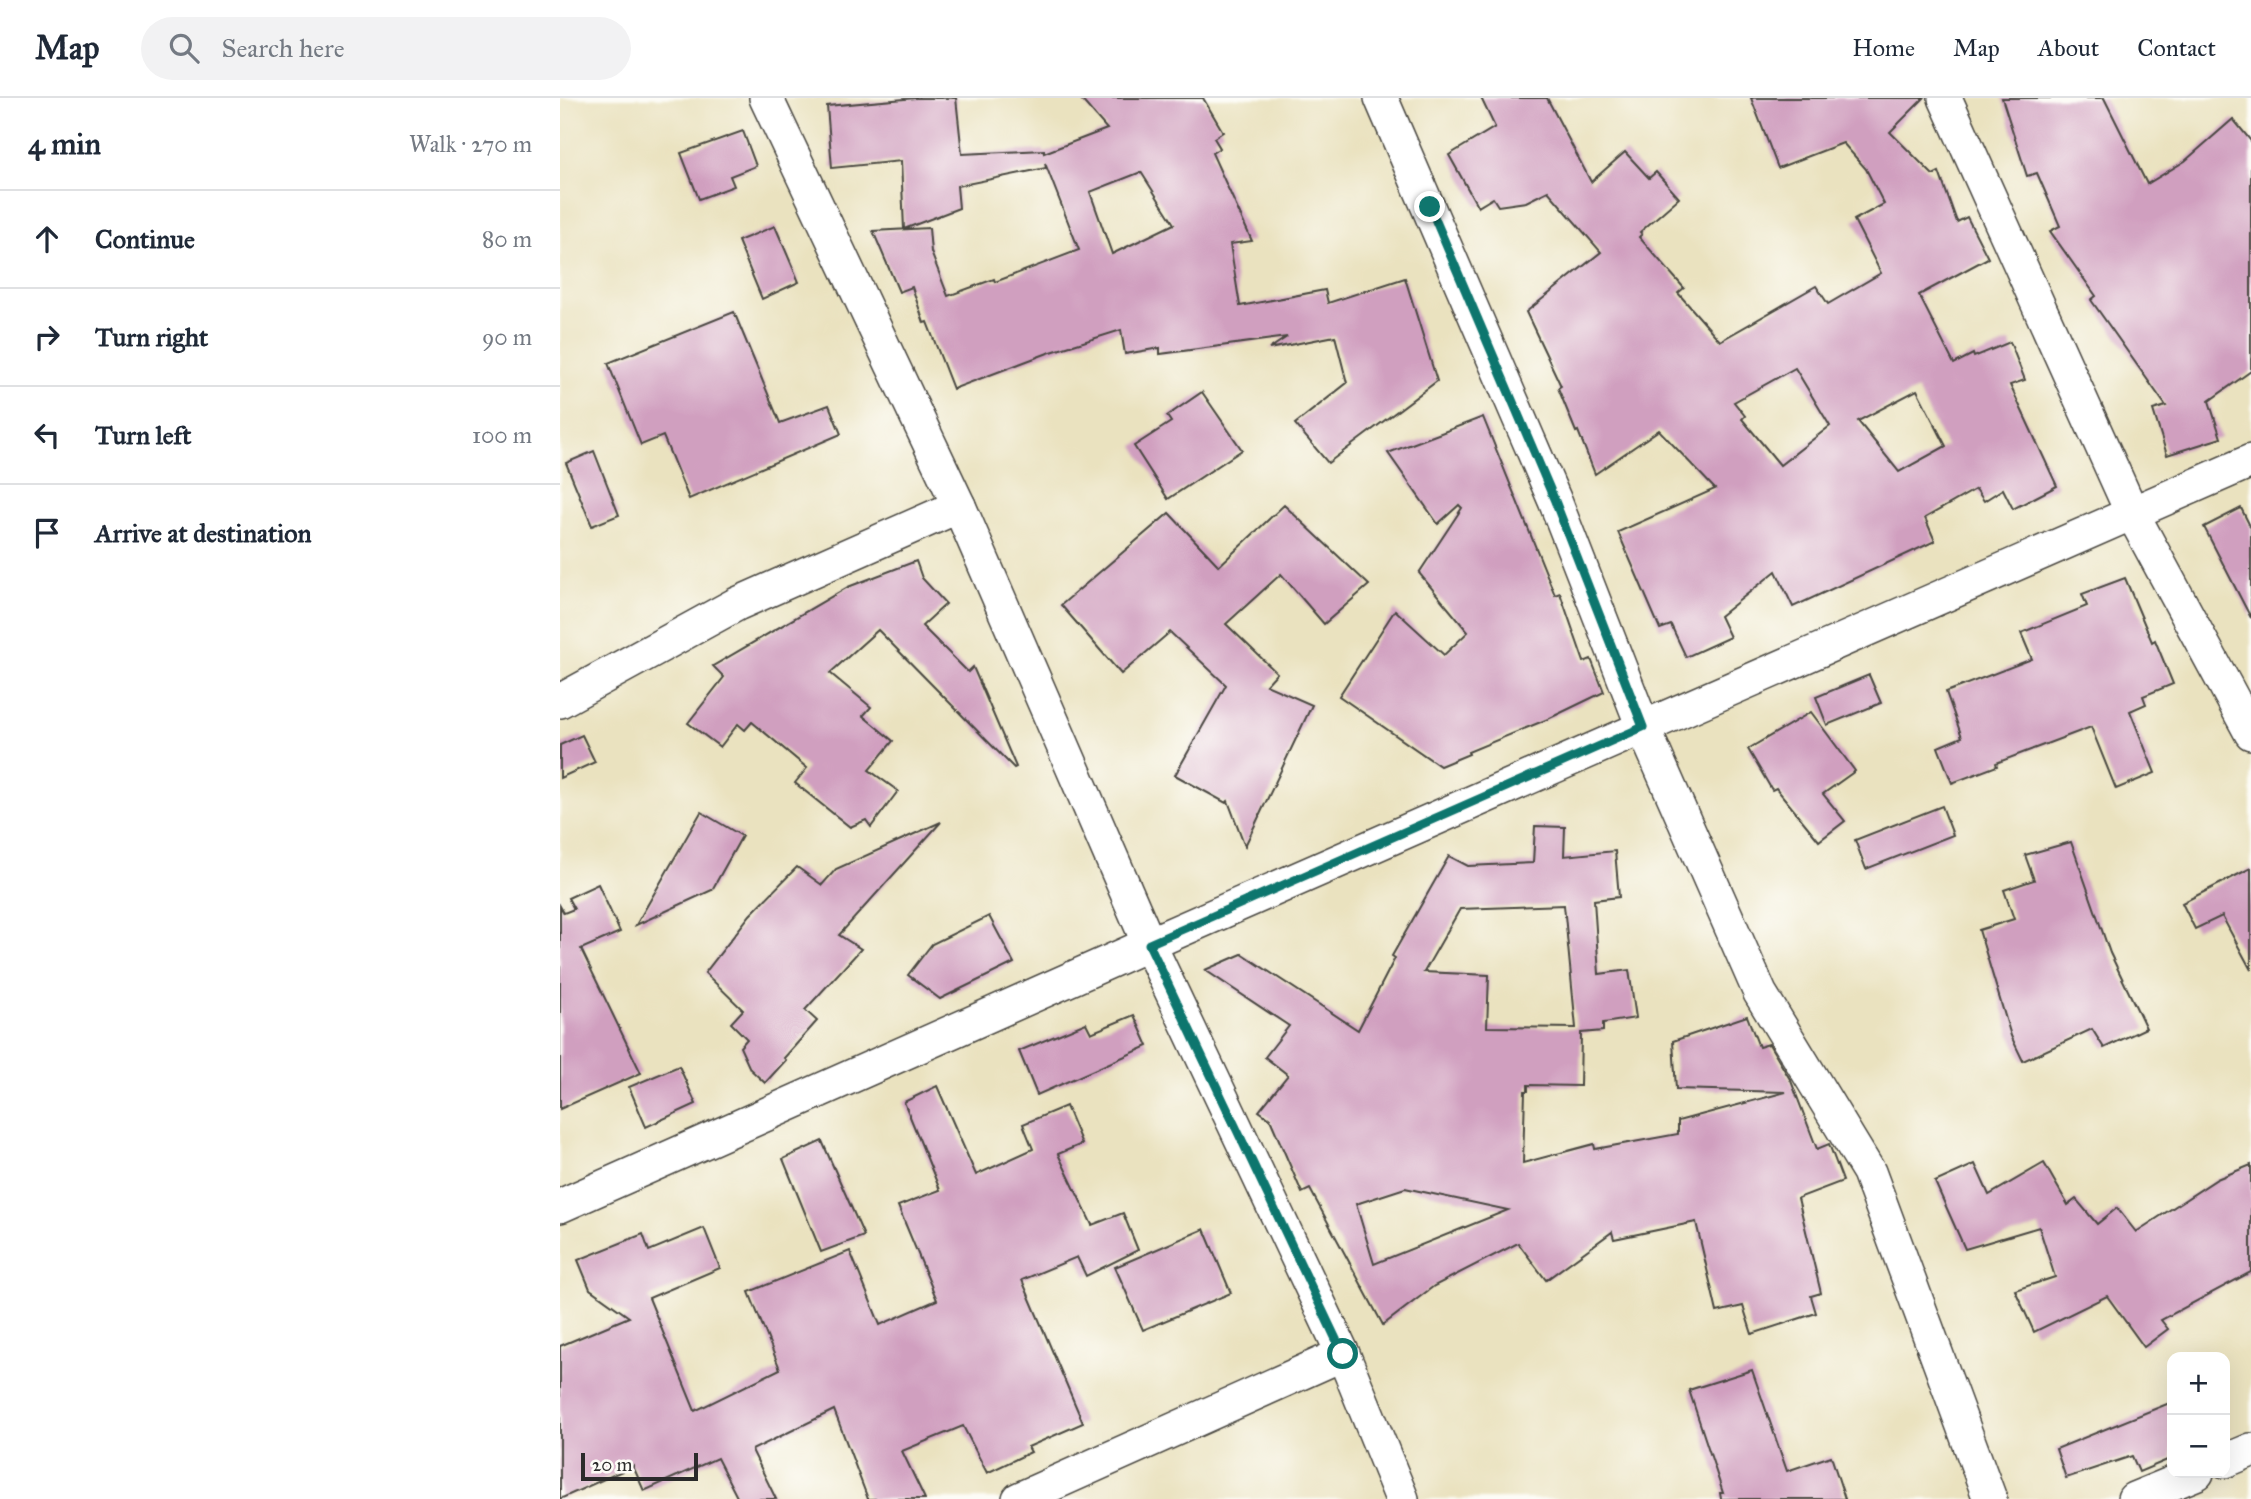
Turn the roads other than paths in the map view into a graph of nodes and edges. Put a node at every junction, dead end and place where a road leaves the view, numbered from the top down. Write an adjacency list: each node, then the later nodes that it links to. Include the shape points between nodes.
1 (766, 98): 5 (street)
2 (1381, 98): 8 (street, via 1555,501)
3 (1945, 98): 6 (street)
4 (2251, 461): 6 (street)
5 (959, 506): 7 (street, via 737,604); 10 (street)
6 (2132, 513): 8 (street); 9 (street)
7 (560, 701)
8 (1643, 727): 10 (street); 18 (street, via 1760,993 1869,1172)
9 (2251, 733)
10 (1149, 944): 11 (street); 12 (street)
11 (560, 1206)
12 (1343, 1354): 16 (street); 17 (street)
13 (2251, 1450): 14 (street)
14 (2230, 1459)
15 (2185, 1478): 19 (street)
16 (1019, 1499)
17 (1402, 1499)
18 (1990, 1499)
19 (2134, 1499)

